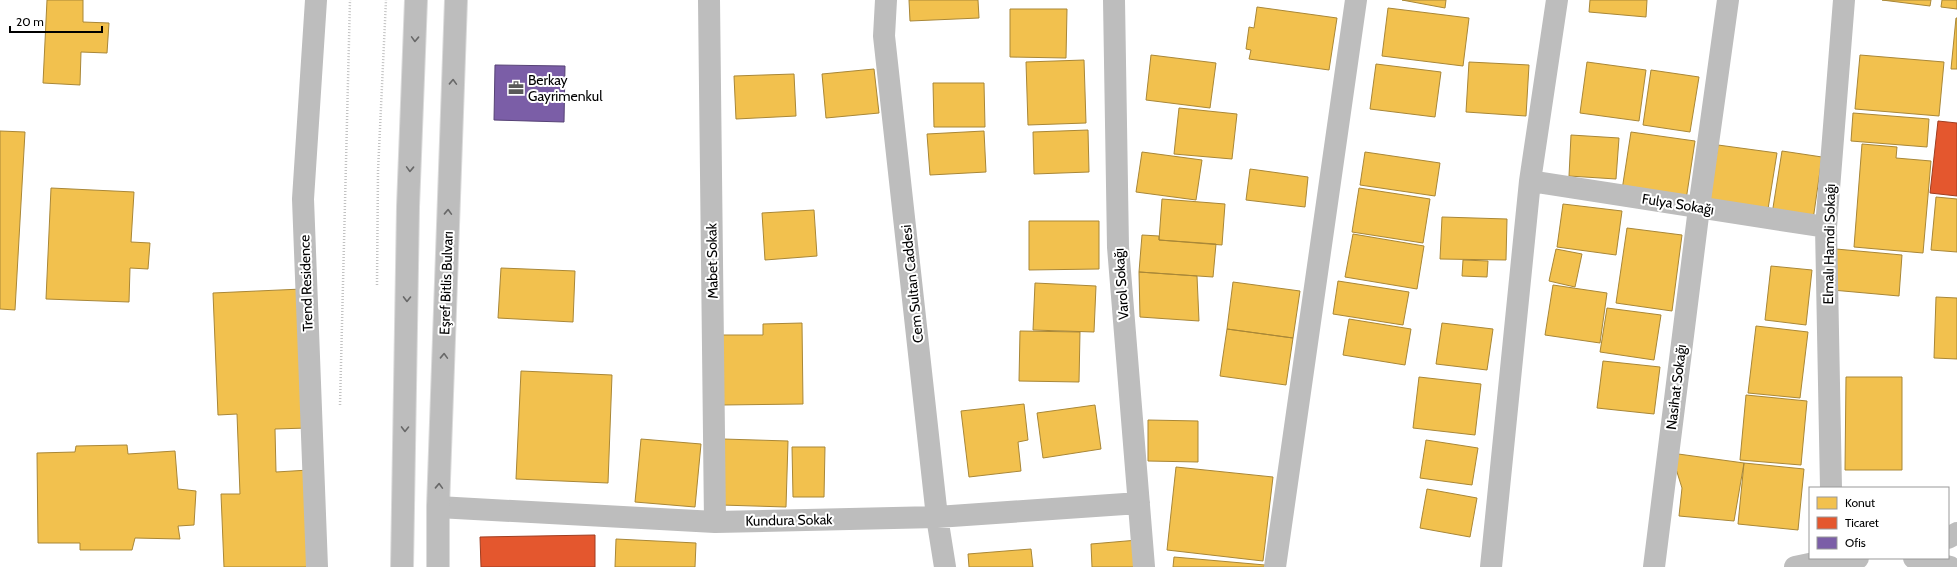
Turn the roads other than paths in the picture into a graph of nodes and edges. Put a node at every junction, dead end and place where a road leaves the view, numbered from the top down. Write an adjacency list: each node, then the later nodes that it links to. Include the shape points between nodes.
1 (316, 0): 21 (street, Trend Residence, via 303,199)
2 (416, 0): 22 (street, one-way to 22, via 408,215)
3 (456, 0): 16 (street, Eşref Bitlis Bulvarı, one-way to 3)
4 (709, 0): 18 (street, Mabet Sokak)
5 (886, 0): 17 (street, Cem Sultan Caddesi, via 884,36)
6 (1114, 0): 15 (street, Varol Sokağı, via 1118,246)
7 (1356, 0): 26 (street)
8 (1557, 0): 11 (street)
9 (1728, 0): 12 (street, Nasihat Sokağı)
10 (1844, 0): 13 (street, Elmalı Hamdi Sokağı)
11 (1530, 181): 12 (street, Fulya Sokağı); 27 (street)
12 (1699, 208): 13 (street, Fulya Sokağı); 28 (street, Nasihat Sokağı)
13 (1826, 226): 14 (street, Elmalı Hamdi Sokağı)
14 (1831, 487)
15 (1139, 503): 17 (street, Kundura Sokak); 25 (street, Varol Sokağı)
16 (438, 508): 18 (street, Kundura Sokak); 23 (street, Eşref Bitlis Bulvarı)
17 (937, 517): 18 (street, Kundura Sokak); 24 (street, Cem Sultan Caddesi)
18 (715, 522)
19 (1829, 559): 29 (street)
20 (1918, 559): 30 (street)
21 (317, 567)
22 (402, 567)
23 (438, 567)
24 (945, 567)
25 (1144, 567)
26 (1275, 567)
27 (1491, 567)
28 (1654, 567)
29 (1795, 567)
30 (1950, 567)

